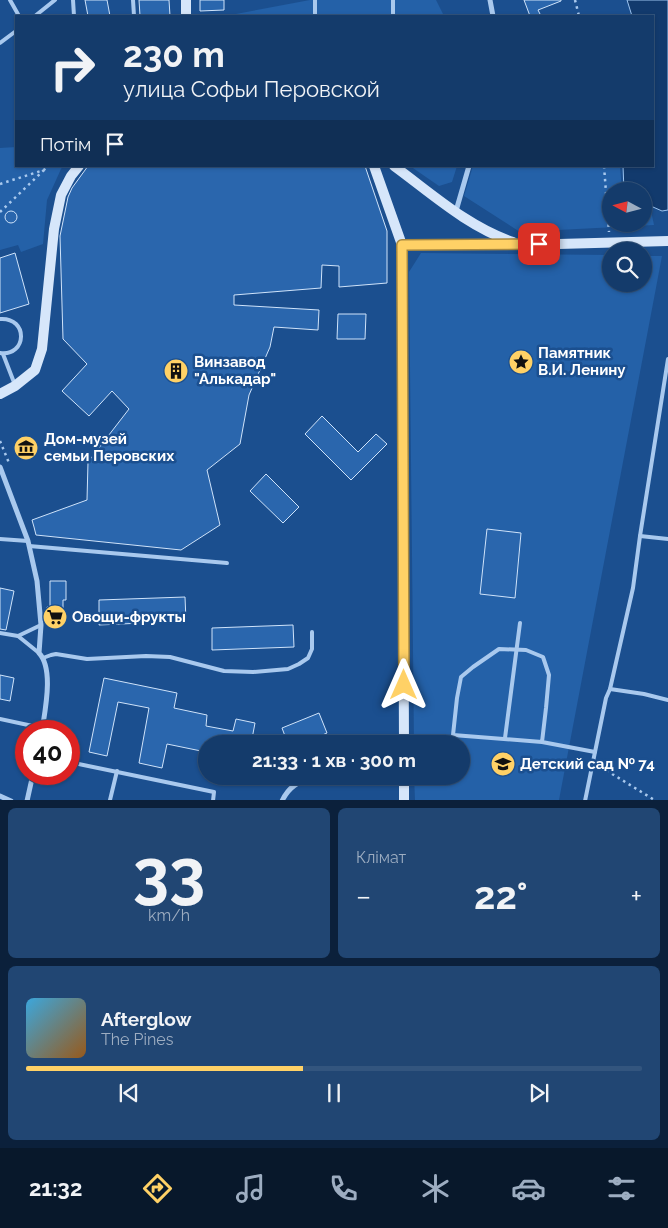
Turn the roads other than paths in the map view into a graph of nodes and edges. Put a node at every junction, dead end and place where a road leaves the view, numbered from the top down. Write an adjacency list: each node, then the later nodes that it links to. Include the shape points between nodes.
1 (10, 0): 9 (lane)
2 (55, 0): 10 (lane)
3 (73, 0): 11 (lane)
4 (133, 0): 12 (lane)
5 (186, 0): 13 (street)
6 (315, 0): 14 (lane)
7 (393, 0): 15 (lane)
8 (490, 0): 16 (street)
9 (18, 15)
10 (36, 15)
11 (74, 15)
12 (134, 15)
13 (186, 15)
14 (315, 15)
15 (393, 15)
16 (493, 15)
17 (14, 35): 18 (lane)
18 (0, 43)
19 (78, 167): 30 (street, via 61,195 54,228 42,349 35,370)
20 (374, 167): 25 (street)
21 (395, 167): 23 (street)
22 (469, 167): 23 (street)
23 (456, 211): 26 (street, via 479,227)
24 (668, 241): 26 (street)
25 (402, 245): 26 (street); 50 (street)
26 (522, 245)
27 (0, 319): 28 (lane, via 12,321 22,336 14,351)
28 (2, 354): 30 (lane)
29 (668, 359): 33 (lane)
30 (16, 386): 31 (street)
31 (0, 394)
32 (0, 467): 36 (street)
33 (640, 536): 35 (lane); 45 (lane, via 633,588)
34 (0, 539): 36 (lane)
35 (668, 539)
36 (29, 543): 37 (lane); 39 (street)
37 (227, 563)
38 (520, 623): 51 (lane)
39 (41, 625): 42 (lane); 43 (street)
40 (312, 632): 44 (lane, via 312,649 308,658 288,669 224,671 170,657 87,659 56,654)
41 (0, 633): 42 (lane)
42 (18, 636): 43 (lane)
43 (39, 653): 44 (street)
44 (43, 658): 48 (street, via 47,676)
45 (610, 688): 46 (lane); 53 (lane)
46 (668, 700)
47 (0, 719): 49 (lane)
48 (44, 720)
49 (15, 723)
50 (403, 735)
51 (505, 738): 52 (lane); 52 (lane, via 453,735 461,677 499,649 526,650 543,657 549,675)
52 (542, 742): 53 (lane)
53 (595, 752): 66 (lane)
54 (80, 764): 55 (lane)
55 (117, 771): 62 (lane); 63 (lane, via 214,792)
56 (30, 785): 61 (street)
57 (295, 785): 64 (street)
58 (404, 785): 65 (street)
59 (0, 796): 60 (street)
60 (11, 800)
61 (26, 800)
62 (110, 800)
63 (212, 800)
64 (282, 800)
65 (404, 800)
66 (585, 800)

